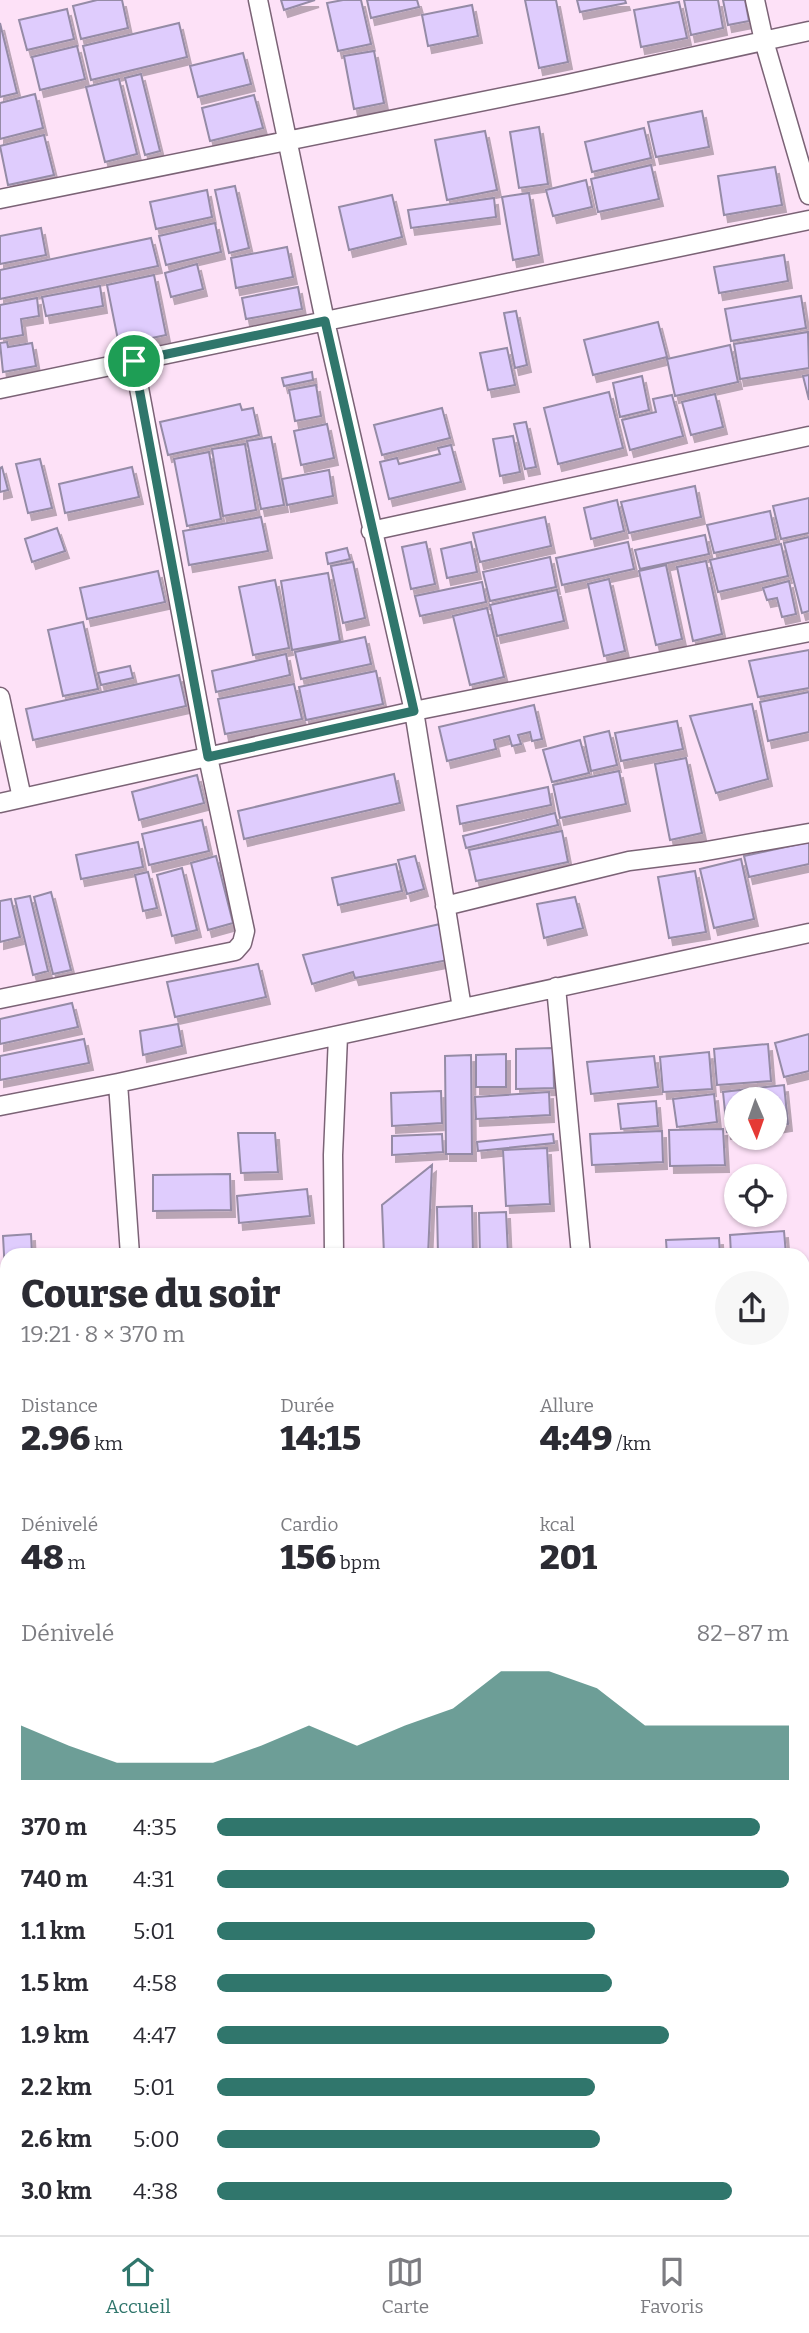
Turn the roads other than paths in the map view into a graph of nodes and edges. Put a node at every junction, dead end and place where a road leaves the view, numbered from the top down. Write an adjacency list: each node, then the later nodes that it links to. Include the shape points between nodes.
1 (258, 0): 5 (street)
2 (755, 0): 4 (street)
3 (809, 31): 4 (street)
4 (764, 41): 5 (street); 6 (street)
5 (286, 140): 7 (street); 9 (street)
6 (809, 195)
7 (0, 199)
8 (809, 220): 9 (street)
9 (325, 321): 10 (street); 13 (street)
10 (134, 361): 11 (street); 17 (street)
11 (0, 389)
12 (809, 436): 13 (street)
13 (371, 531): 16 (street)
14 (809, 632): 16 (street)
15 (0, 697): 18 (street)
16 (414, 711): 17 (street); 21 (street)
17 (208, 757): 18 (street); 24 (street, via 245,931 242,943 235,951)
18 (22, 798): 19 (street)
19 (0, 803)
20 (809, 833): 21 (street, via 629,861)
21 (445, 905): 25 (street)
22 (809, 933): 23 (street)
23 (556, 987): 25 (street); 31 (street)
24 (0, 999)
25 (462, 1008): 26 (street)
26 (338, 1036): 27 (street); 30 (street)
27 (118, 1083): 28 (street); 29 (street)
28 (0, 1106)
29 (130, 1248)
30 (334, 1248)
31 (581, 1248)

